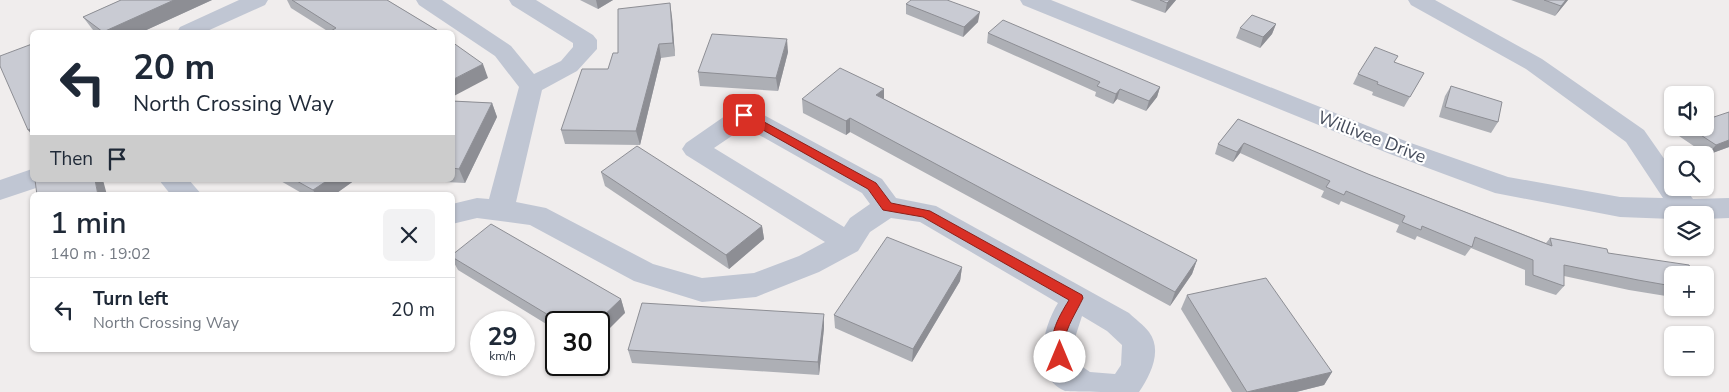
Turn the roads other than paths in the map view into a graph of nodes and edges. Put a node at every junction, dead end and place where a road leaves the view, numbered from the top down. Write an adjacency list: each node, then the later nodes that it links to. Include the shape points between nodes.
1 (257, 0): 6 (street)
2 (427, 0): 7 (street, via 503,51)
3 (520, 0): 7 (street, via 585,40 584,50 569,66)
4 (1031, 0): 14 (street, Willivee Drive, via 1398,148 1505,186 1620,207)
5 (1418, 0): 12 (street, via 1534,64 1635,136)
6 (192, 30)
7 (530, 86): 17 (street)
8 (30, 180): 10 (street)
9 (174, 182): 11 (street)
10 (0, 190)
11 (185, 192)
12 (1683, 206)
13 (887, 207): 19 (street, via 860,226); 19 (street, via 872,186 744,115 695,149); 20 (street, via 926,214)
14 (1664, 208)
15 (1714, 208): 16 (street, Willivee Drive)
16 (1729, 208)
17 (500, 211): 18 (street, via 477,208); 19 (street, via 536,214 644,273 702,290 756,285 810,264)
18 (455, 213)
19 (848, 243)
20 (1077, 298)

